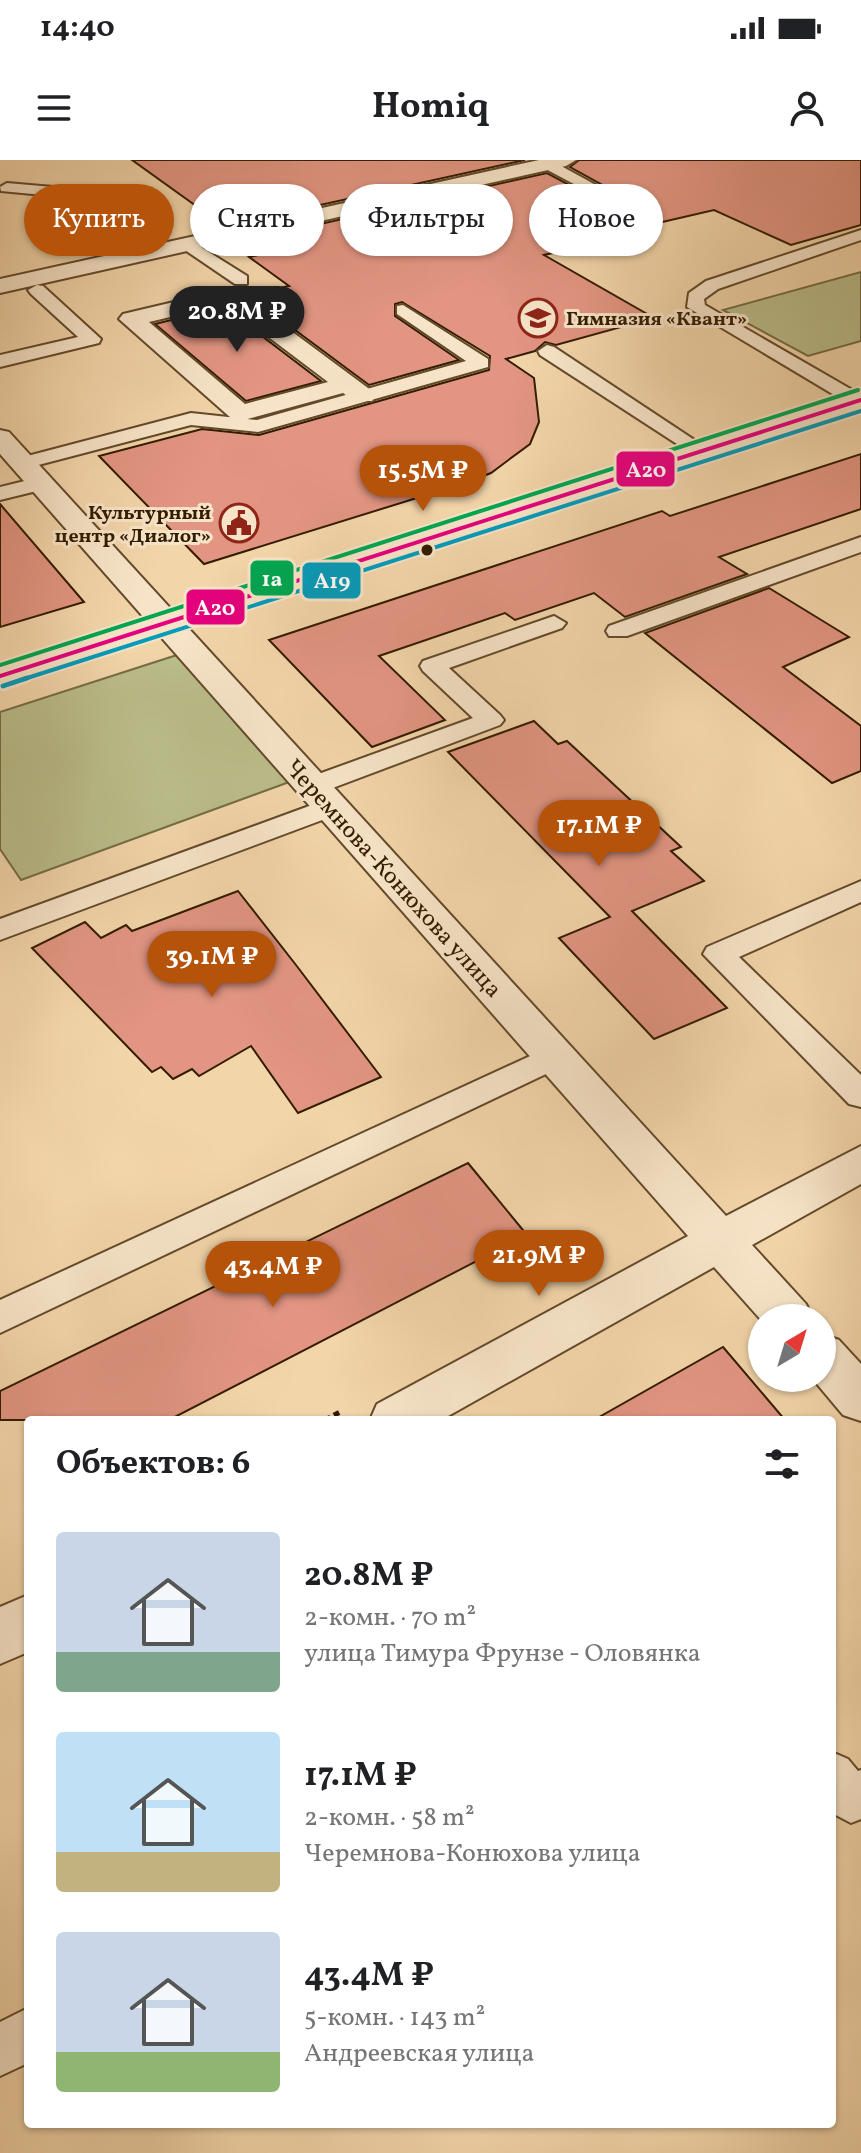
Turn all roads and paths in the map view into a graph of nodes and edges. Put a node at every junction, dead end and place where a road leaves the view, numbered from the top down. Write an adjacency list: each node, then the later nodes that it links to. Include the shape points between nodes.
1 (556, 162): 2 (lane); 6 (street)
2 (589, 184)
3 (7, 188): 4 (lane)
4 (24, 189)
5 (861, 235): 16 (lane, via 712,285 695,297 696,307)
6 (188, 244): 7 (street); 9 (lane)
7 (174, 247)
8 (135, 256): 10 (street)
9 (241, 280)
10 (0, 286)
11 (37, 290): 14 (lane, via 92,339)
12 (403, 310): 15 (lane, via 481,363)
13 (547, 351): 18 (lane)
14 (0, 361)
15 (354, 391): 15 (street, via 229,296 131,319 240,413); 19 (lane, via 258,426 191,419)
16 (860, 400): 18 (street)
17 (0, 438): 19 (street, Черемнова-Конюхова улица)
18 (701, 451): 22 (street)
19 (32, 473): 20 (lane); 22 (street, Черемнова-Конюхова улица)
20 (0, 494)
21 (861, 544): 24 (lane)
22 (166, 623): 25 (street); 26 (street, Черемнова-Конюхова улица)
23 (554, 623): 26 (lane, via 432,666 491,720)
24 (618, 631)
25 (0, 676)
26 (322, 797): 28 (lane); 29 (street, Черемнова-Конюхова улица)
27 (861, 891): 30 (lane, via 718,954)
28 (0, 930)
29 (554, 1057): 32 (street, Черемнова-Конюхова улица); 34 (lane)
30 (861, 1095)
31 (861, 1163): 32 (street)
32 (719, 1240): 33 (street, Черемнова-Конюхова улица); 37 (street)
33 (776, 1304)
34 (0, 1317)
35 (836, 1371): 36 (street)
36 (861, 1399)
37 (402, 1416)
38 (24, 1624): 39 (street)
39 (0, 1637)
40 (836, 1780): 41 (lane, via 851,1800)
41 (861, 1793)
42 (24, 2036): 43 (lane)
43 (0, 2051)

